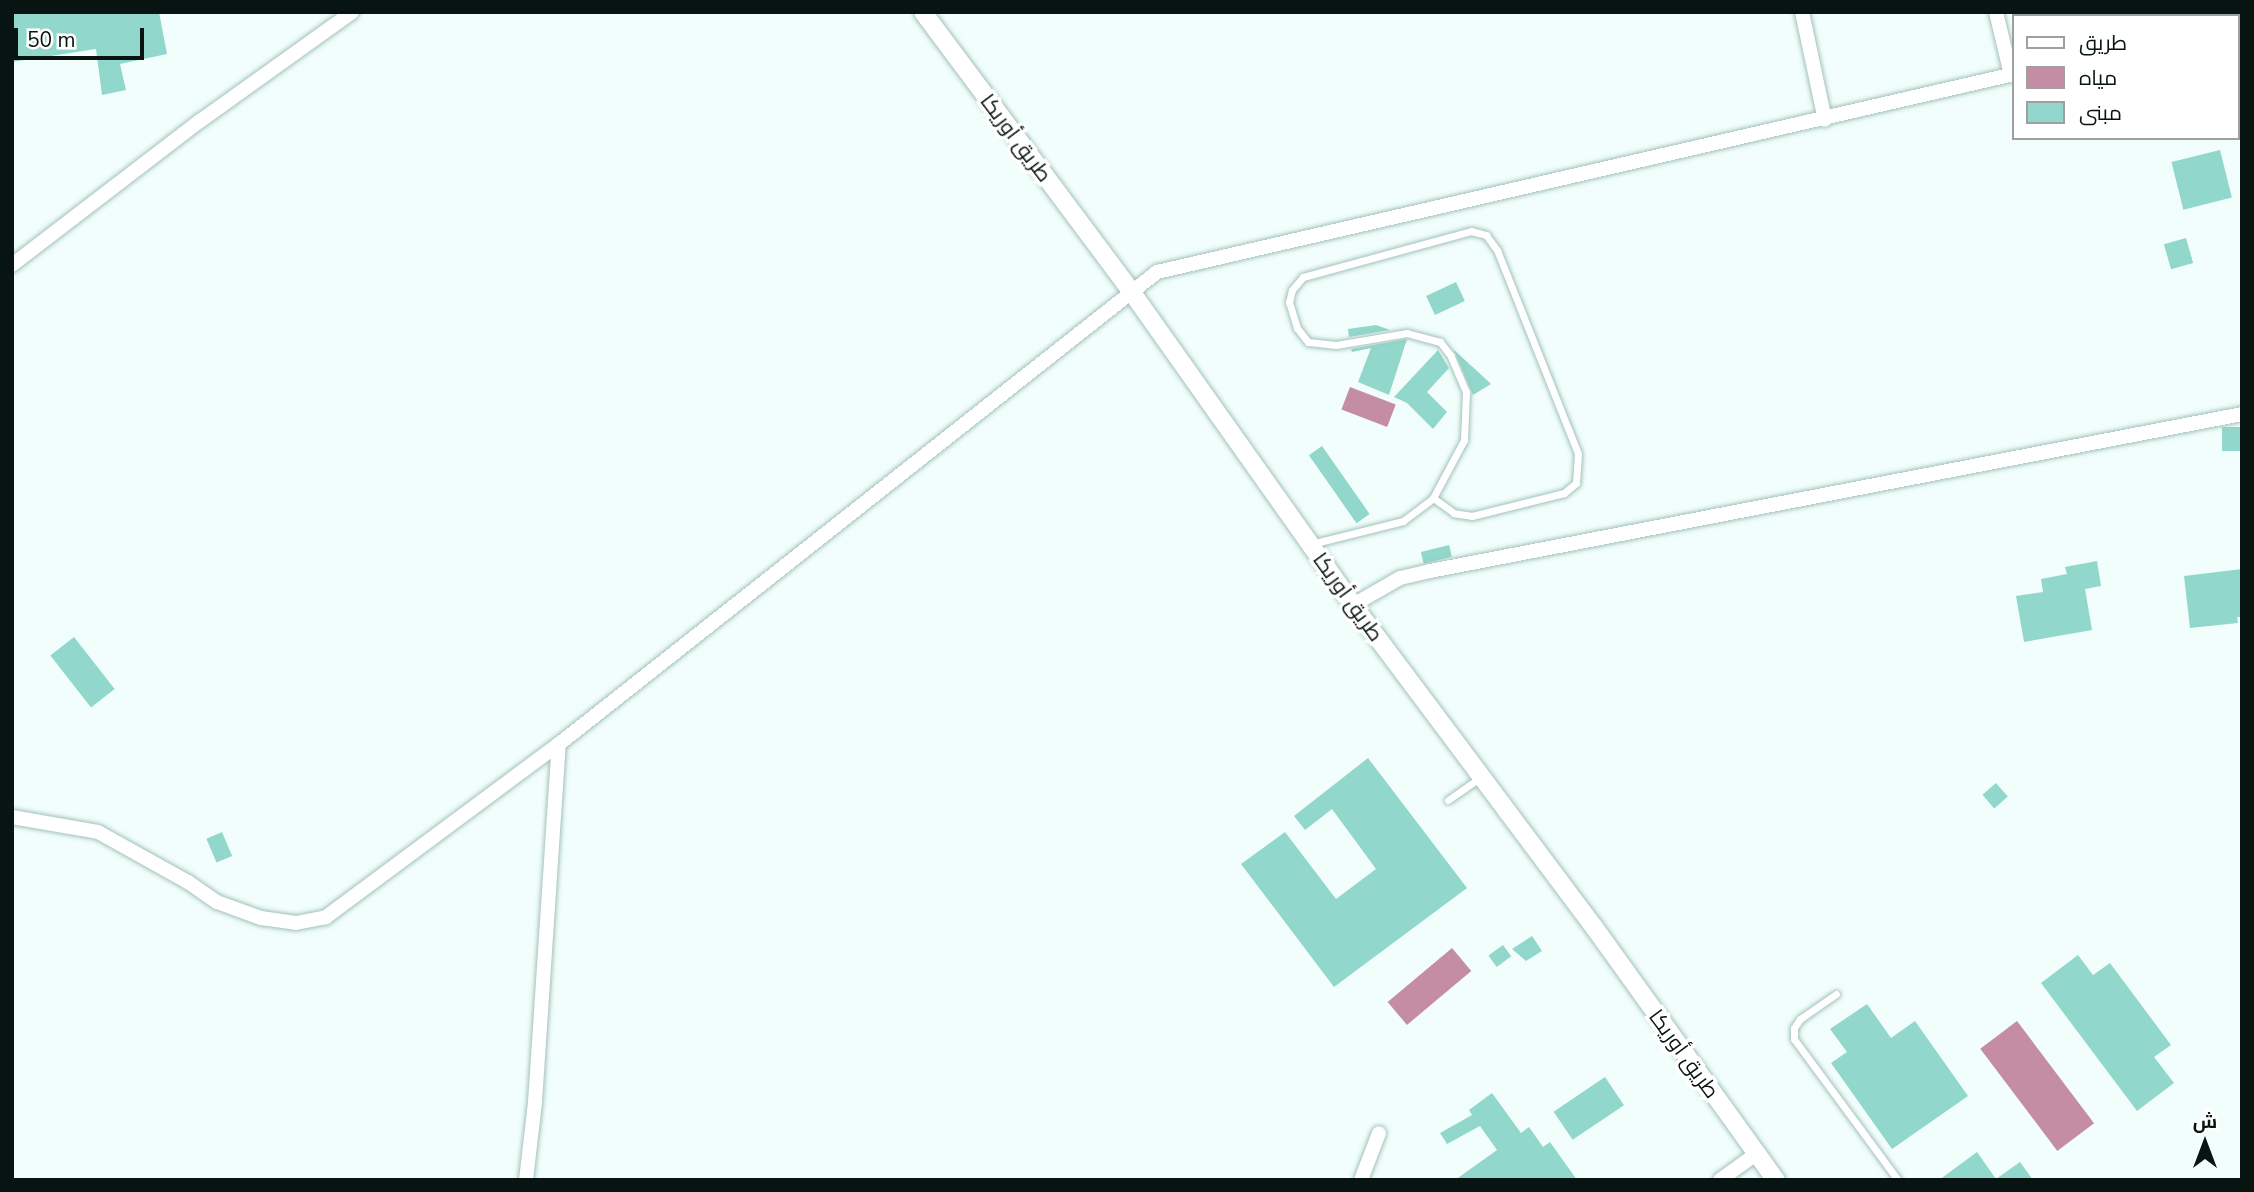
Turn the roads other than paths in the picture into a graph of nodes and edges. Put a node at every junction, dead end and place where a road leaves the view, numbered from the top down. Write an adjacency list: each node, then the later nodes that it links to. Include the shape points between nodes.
1 (352, 12): 8 (street)
2 (923, 12): 9 (street, طريق أوريكا)
3 (1801, 12): 7 (street)
4 (1996, 12): 5 (street)
5 (2012, 71)
6 (2012, 75): 7 (street)
7 (1825, 120): 9 (street, via 1157,272)
8 (12, 265)
9 (1133, 294): 12 (street, طريق أوريكا); 14 (street)
10 (2242, 414): 13 (street, via 1430,571 1400,578)
11 (1433, 498): 11 (lane, via 1464,440 1466,392 1451,356 1440,342 1407,333 1336,345 1308,342 1297,328 1289,302 1303,277 1471,231 1486,235 1497,250 1578,454 1576,483 1564,493 1472,516 1454,513); 12 (lane, via 1403,521)
12 (1310, 544): 13 (street, طريق أوريكا)
13 (1353, 605): 15 (street, طريق أوريكا)
14 (559, 744): 17 (street, via 326,917 296,923 261,918 217,902 98,832); 21 (street)
15 (1481, 777): 16 (lane); 20 (street, طريق أوريكا)
16 (1448, 800)
17 (12, 817)
18 (1836, 994): 25 (lane, via 1800,1018 1794,1039)
19 (1379, 1133): 22 (street)
20 (1756, 1154): 23 (street); 24 (street, طريق أوريكا)
21 (526, 1180)
22 (1361, 1180)
23 (1720, 1180)
24 (1776, 1180)
25 (1898, 1180)

